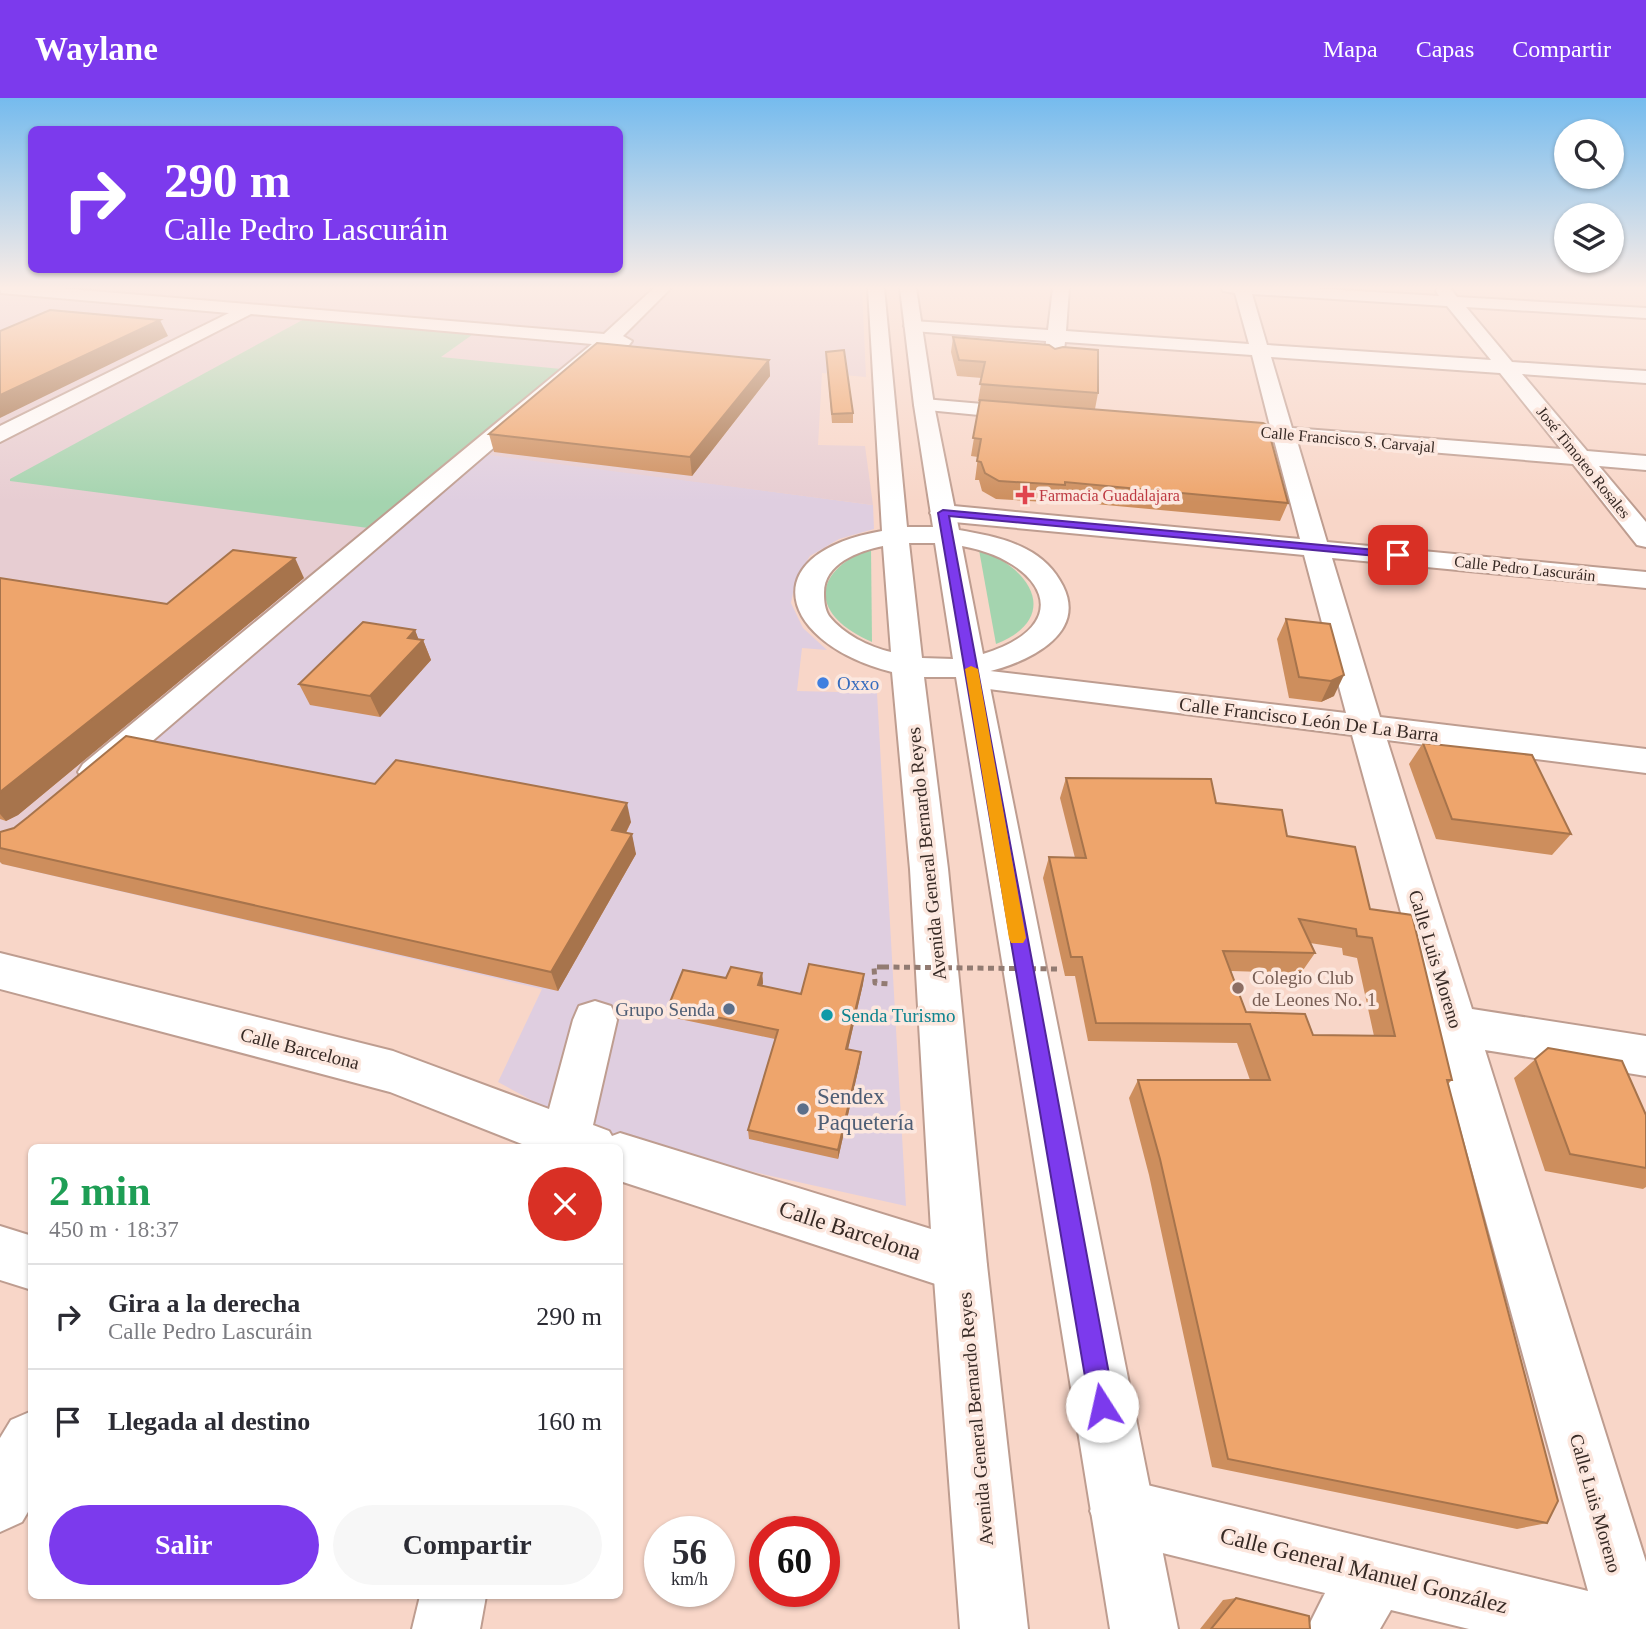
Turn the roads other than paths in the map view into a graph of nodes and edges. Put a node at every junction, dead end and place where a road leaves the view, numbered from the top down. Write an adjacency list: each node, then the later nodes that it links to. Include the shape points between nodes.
1 (149, 359): 14 (street)
2 (596, 359): 26 (street)
3 (883, 359): 18 (street, Avenida General Bernardo Reyes)
4 (917, 359): 10 (street)
5 (1263, 359): 13 (street, Calle Luis Moreno)
6 (1397, 359): 8 (street)
7 (1500, 359): 8 (street, José Timoteo Rosales)
8 (1506, 367): 9 (street); 15 (street, José Timoteo Rosales)
9 (1646, 377)
10 (924, 405): 11 (street); 17 (street)
11 (1049, 415)
12 (1242, 431): 13 (street, Calle Francisco S. Carvajal)
13 (1284, 434): 15 (street, Calle Francisco S. Carvajal); 20 (street, Calle Luis Moreno)
14 (0, 435)
15 (1580, 458): 16 (street, Calle Francisco S. Carvajal); 19 (street, José Timoteo Rosales)
16 (1646, 463)
17 (945, 524): 18 (street); 20 (street, Calle Pedro Lascuráin); 23 (street); 23 (street, via 1021,559 1051,587 1055,603 1053,620 1032,644)
18 (897, 535): 22 (street, Avenida General Bernardo Reyes); 22 (street, via 838,554 816,573 809,594 818,621 838,639)
19 (1646, 539)
20 (1315, 547): 21 (street, Calle Pedro Lascuráin); 24 (street, Calle Luis Moreno)
21 (1646, 580)
22 (907, 665): 23 (street); 36 (street, Avenida General Bernardo Reyes, via 932,898)
23 (972, 673): 24 (street, Calle Francisco León De La Barra); 39 (street)
24 (1366, 726): 25 (street, Calle Francisco León De La Barra); 29 (street, Calle Luis Moreno)
25 (1646, 761)
26 (74, 790)
27 (0, 971): 31 (street, Calle Barcelona, via 393,1072)
28 (595, 1020): 32 (street)
29 (1456, 1026): 30 (street); 47 (street, Calle Luis Moreno)
30 (1646, 1056)
31 (572, 1144)
32 (574, 1144)
33 (623, 1157): 36 (street, Calle Barcelona, via 694,1168)
34 (0, 1253): 35 (street)
35 (28, 1261)
36 (960, 1265): 43 (street, Avenida General Bernardo Reyes)
37 (28, 1448): 38 (street)
38 (0, 1500)
39 (1122, 1511): 40 (street, Calle General Manuel González); 44 (street)
40 (1376, 1573): 45 (street); 46 (street, Calle General Manuel González)
41 (452, 1599): 42 (street)
42 (446, 1629)
43 (995, 1629)
44 (1144, 1629)
45 (1340, 1629)
46 (1606, 1629)
47 (1633, 1629)

